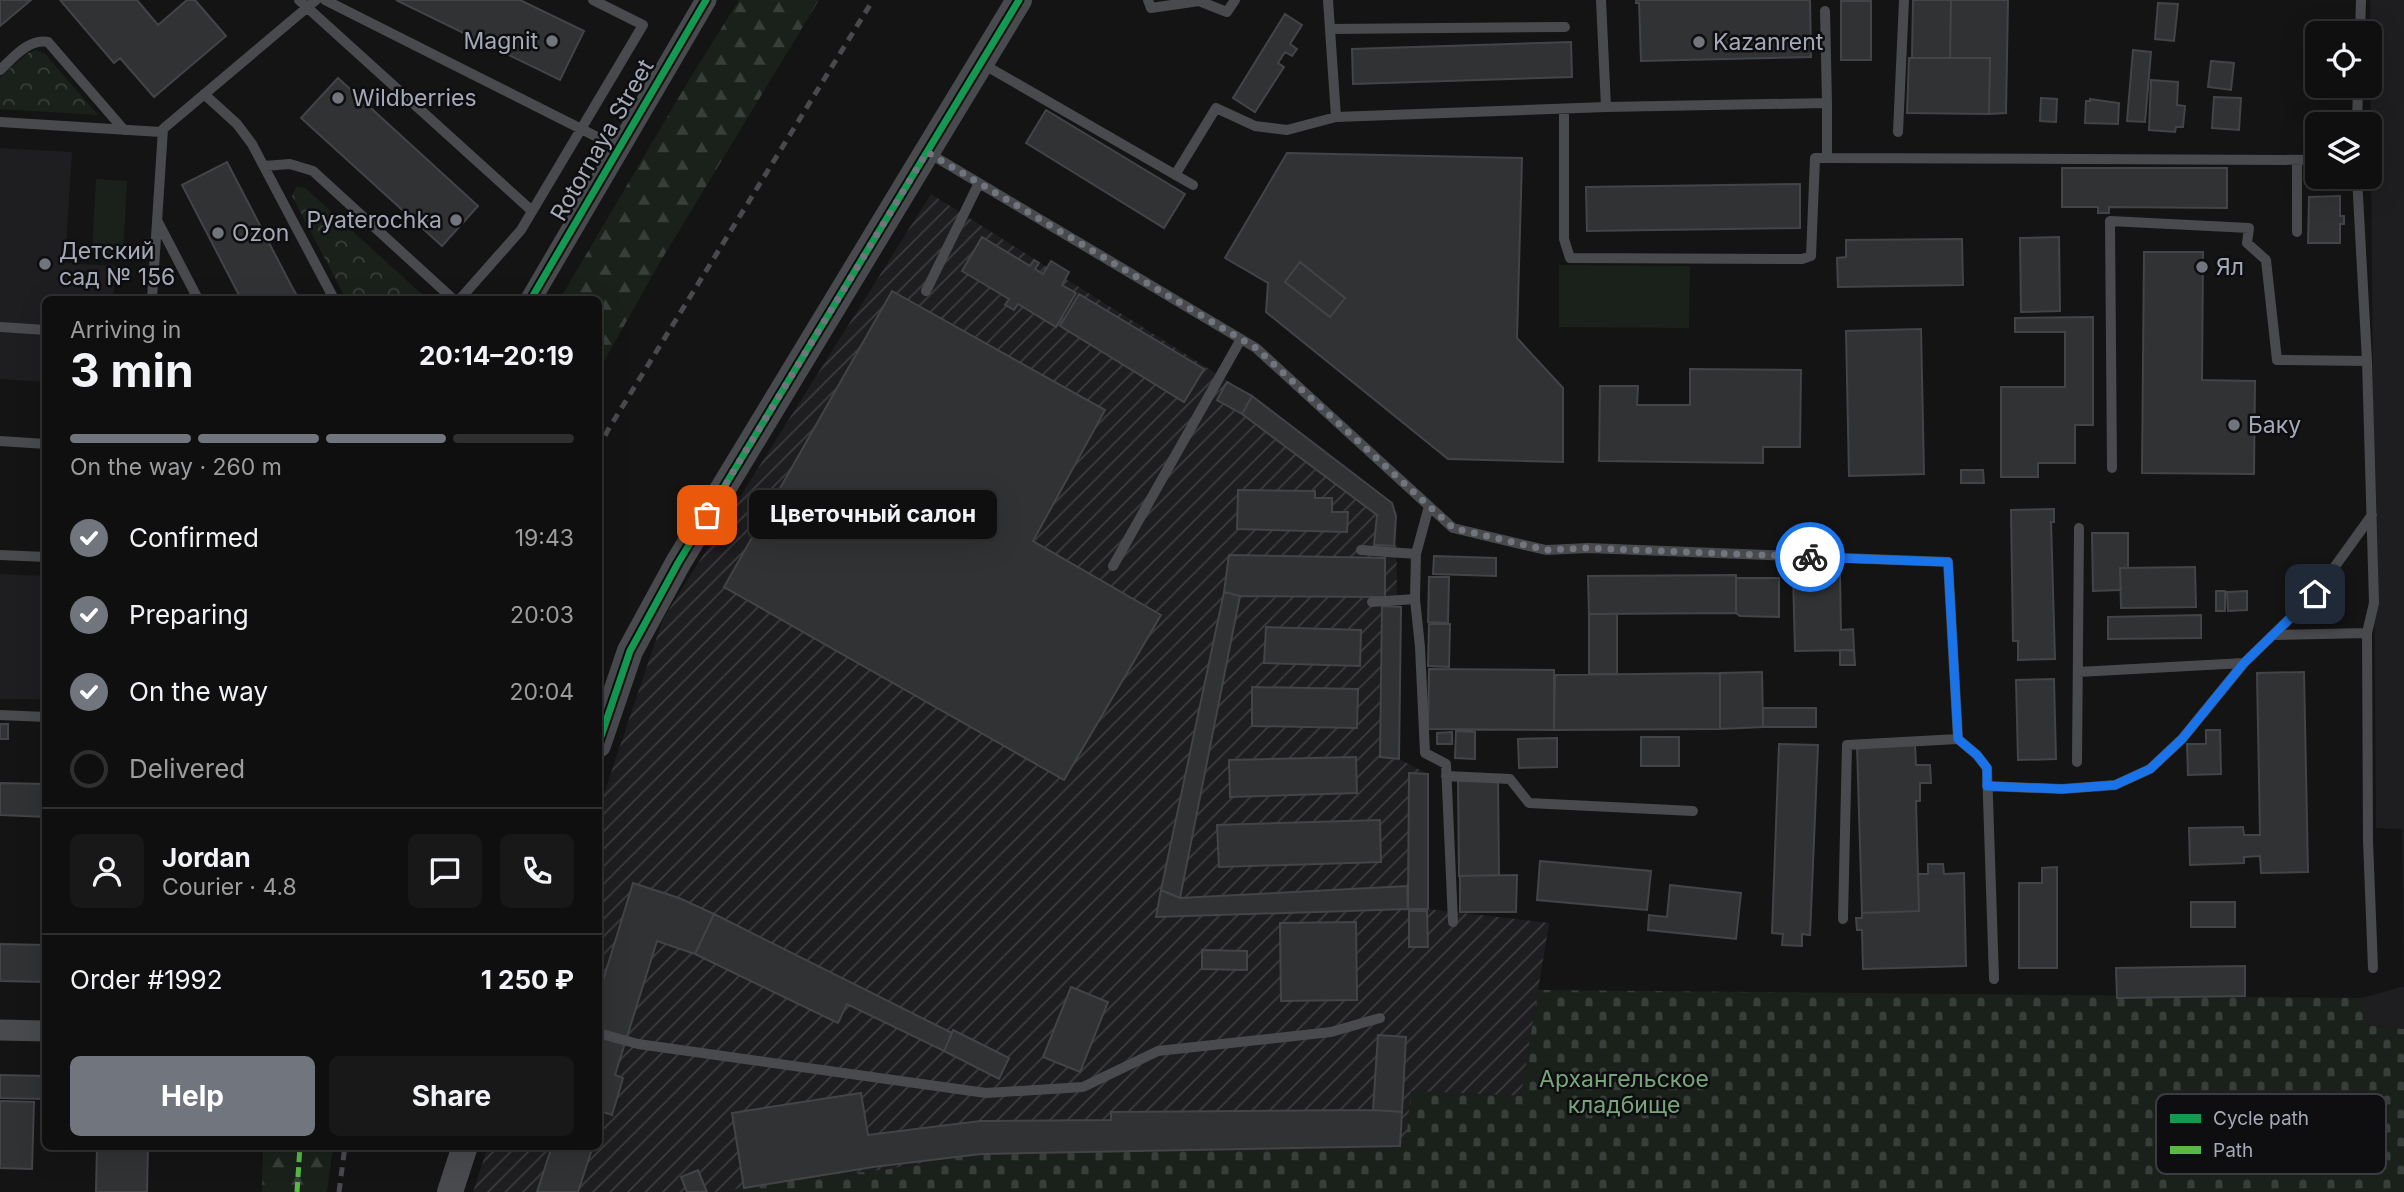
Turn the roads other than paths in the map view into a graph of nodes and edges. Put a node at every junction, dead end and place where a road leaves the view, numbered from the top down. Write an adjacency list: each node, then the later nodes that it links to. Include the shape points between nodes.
1 (325, 0): 24 (lane)
2 (593, 0): 24 (lane, via 643,25)
3 (706, 0): 28 (street, Rotornaya Street)
4 (1019, 0): 16 (street)
5 (1148, 0): 6 (lane, via 1150,8 1199,1 1227,12)
6 (1235, 0)
7 (1328, 0): 15 (lane)
8 (1601, 0): 20 (lane)
9 (1904, 0): 27 (lane)
10 (2361, 0): 13 (lane)
11 (307, 2): 18 (lane); 38 (lane)
12 (1825, 11): 19 (lane)
13 (2360, 21)
14 (1565, 27): 15 (lane)
15 (1330, 29): 22 (lane)
16 (981, 63): 29 (street); 34 (lane)
17 (0, 70): 25 (lane, via 36,41 48,42)
18 (204, 94): 26 (lane); 33 (lane, via 237,124)
19 (1827, 103): 20 (lane); 30 (lane)
20 (1606, 107): 21 (lane)
21 (1564, 110): 22 (lane); 30 (lane, via 1564,239 1570,258 1811,256 1815,158)
22 (1336, 117): 34 (lane, via 1287,130 1255,126 1216,107)
23 (0, 122): 25 (lane)
24 (582, 129): 28 (lane); 38 (lane)
25 (124, 130): 26 (lane)
26 (161, 132): 39 (lane)
27 (1898, 132)
28 (620, 148): 47 (street, Rotornaya Street)
29 (927, 152): 35 (lane); 71 (street, via 672,574 630,651)
30 (1828, 158): 31 (lane)
31 (2297, 161): 32 (lane); 40 (lane)
32 (2305, 161)
33 (264, 166): 44 (lane); 45 (lane, via 290,164 313,172)
34 (1175, 175): 36 (lane)
35 (979, 183): 41 (lane); 50 (lane)
36 (1193, 185)
37 (2358, 189): 51 (lane)
38 (533, 211): 46 (lane)
39 (156, 219): 42 (lane); 43 (lane)
40 (2297, 232)
41 (926, 291)
42 (152, 296)
43 (196, 296)
44 (332, 296)
45 (450, 296)
46 (463, 296)
47 (533, 296)
48 (0, 327): 49 (lane)
49 (42, 330)
50 (1241, 340): 55 (lane, via 1256,348); 62 (lane)
51 (2367, 361): 54 (lane, via 2277,360 2266,260 2247,243 2249,228 2110,221); 56 (lane)
52 (0, 441): 53 (lane)
53 (42, 444)
54 (2112, 468)
55 (1429, 506): 59 (lane); 72 (lane, via 1453,528 1546,550 1948,562)
56 (2372, 515): 65 (lane, via 2374,603); 66 (lane, via 2315,594)
57 (2079, 528): 68 (lane)
58 (1361, 550): 59 (lane)
59 (1416, 554): 63 (lane)
60 (0, 555): 61 (lane)
61 (42, 558)
62 (1113, 566)
63 (1415, 599): 64 (lane); 74 (lane, via 1425,753 1446,764)
64 (1372, 602)
65 (2367, 633): 66 (lane); 79 (lane)
66 (2273, 635): 67 (lane)
67 (2244, 663): 68 (lane); 75 (lane, via 2182,739 2150,769 2115,785 2062,789)
68 (2078, 672): 73 (lane)
69 (0, 715): 70 (lane)
70 (42, 717)
71 (602, 734)
72 (1958, 739): 75 (lane, via 1987,768); 77 (lane, via 1847,745)
73 (2077, 762)
74 (1446, 776): 76 (lane, via 1510,779 1529,803); 78 (lane)
75 (1987, 786): 80 (lane)
76 (1693, 811)
77 (1843, 919)
78 (1453, 922)
79 (2373, 968)
80 (1994, 979)
81 (1380, 1018): 84 (lane, via 1331,1032 1158,1051 1083,1087 986,1093 638,1044)
82 (0, 1030): 83 (street)
83 (42, 1031)
84 (602, 1034)
85 (464, 1150): 86 (street)
86 (450, 1192)

